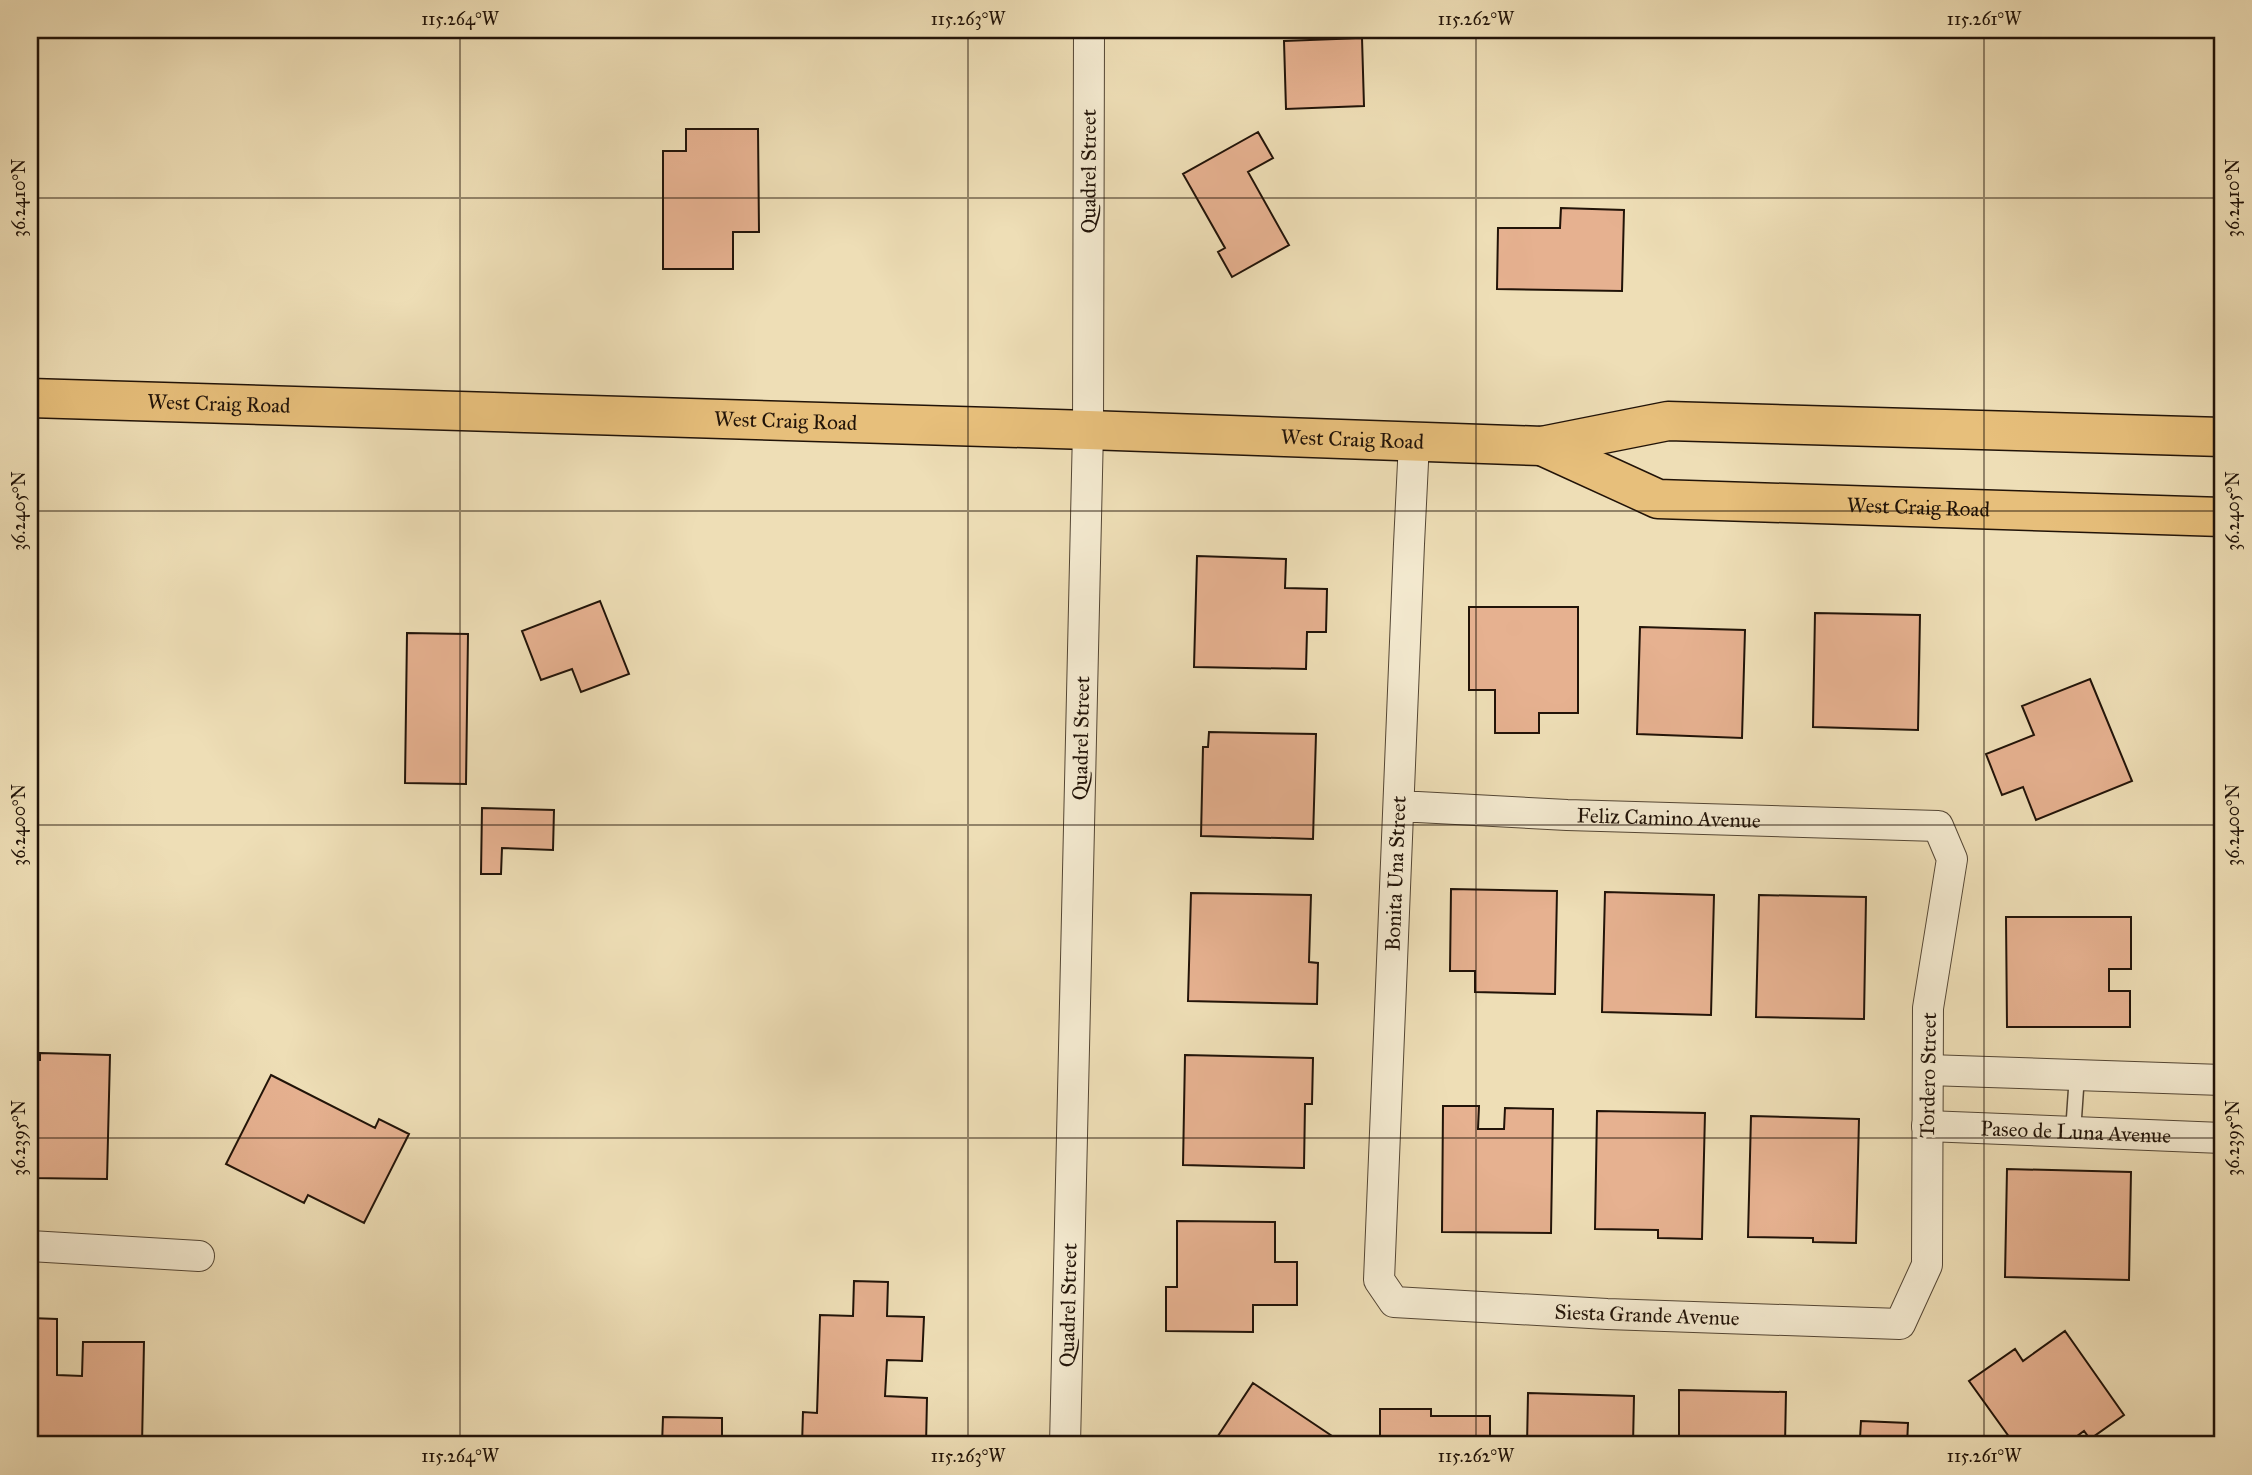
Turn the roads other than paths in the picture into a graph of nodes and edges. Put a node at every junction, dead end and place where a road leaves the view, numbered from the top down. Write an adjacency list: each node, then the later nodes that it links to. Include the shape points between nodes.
1 (1089, 30): 3 (street, Quadrel Street)
2 (30, 398): 3 (main road, West Craig Road)
3 (1088, 430): 5 (main road, West Craig Road); 20 (street, Quadrel Street)
4 (2222, 437): 6 (main road, West Craig Road, via 1668,421)
5 (1414, 442): 6 (main road, West Craig Road); 8 (street, Bonita Una Street)
6 (1542, 446): 7 (main road, West Craig Road, via 1658,499)
7 (2222, 517)
8 (1399, 806): 9 (street, Feliz Camino Avenue); 18 (street, Bonita Una Street, via 1379,1280)
9 (1938, 826): 10 (street, Tordero Street, via 1952,859 1928,1008)
10 (1928, 1070): 11 (street); 13 (street, Tordero Street)
11 (2077, 1075): 12 (street); 14 (lane)
12 (2222, 1080)
13 (1927, 1126): 14 (street, Paseo de Luna Avenue); 19 (street, Tordero Street, via 1927,1265)
14 (2073, 1132): 15 (street, Paseo de Luna Avenue)
15 (2222, 1138)
16 (30, 1246): 17 (street)
17 (199, 1256)
18 (1394, 1302): 19 (street, Siesta Grande Avenue)
19 (1900, 1324)
20 (1065, 1445)

